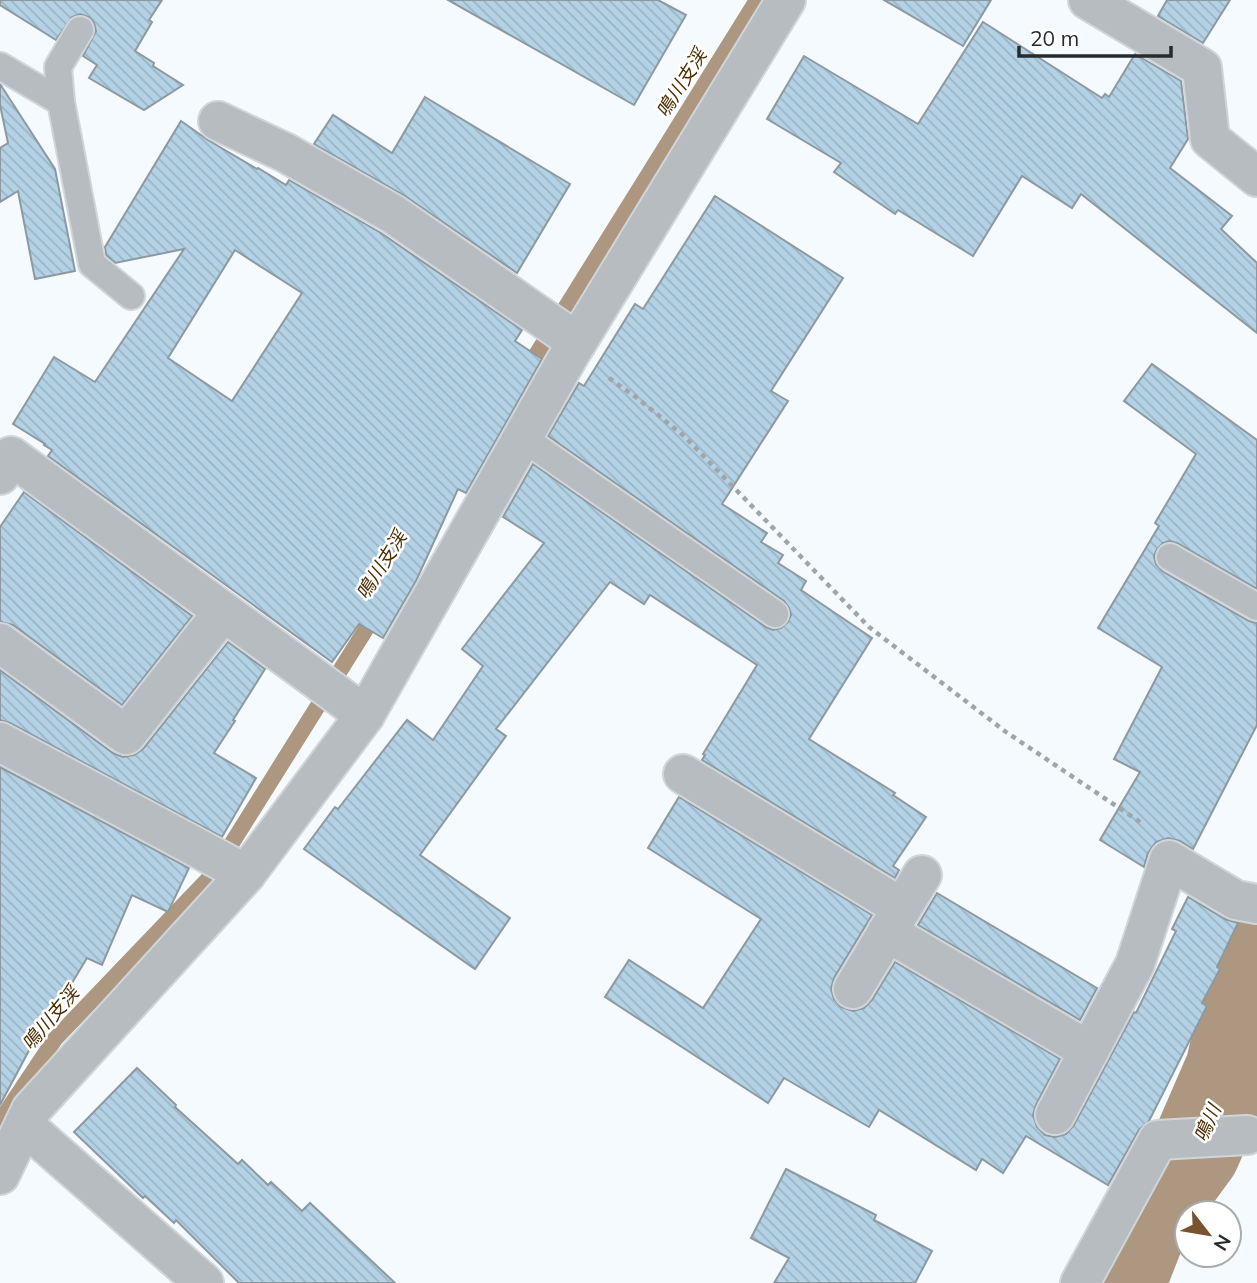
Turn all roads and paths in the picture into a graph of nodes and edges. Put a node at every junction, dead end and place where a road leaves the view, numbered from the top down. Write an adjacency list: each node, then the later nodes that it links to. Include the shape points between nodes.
1 (786, 0): 9 (street)
2 (1088, 0): 7 (street, via 1202,68 1210,139)
3 (80, 30): 5 (lane, via 58,66)
4 (0, 66): 5 (lane)
5 (61, 102): 8 (lane, via 92,264)
6 (218, 121): 9 (street, via 286,153 393,214)
7 (1257, 177)
8 (131, 296)
9 (574, 345): 10 (street); 20 (path, via 684,436 869,627 1006,732 1158,835)
10 (523, 438): 15 (lane); 17 (street)
11 (0, 475): 14 (street, via 11,456)
12 (1170, 557): 13 (lane)
13 (1257, 607)
14 (223, 612): 16 (street, via 126,735); 17 (street)
15 (775, 614)
16 (0, 643)
17 (361, 712): 21 (street)
18 (0, 742): 21 (street)
19 (683, 774): 24 (street)
20 (1169, 860): 23 (street); 26 (street, via 1135,964)
21 (245, 874): 28 (street, via 31,1110)
22 (922, 875): 24 (street)
23 (1246, 902)
24 (895, 920): 25 (street); 26 (street)
25 (853, 989)
26 (1089, 1051): 27 (street)
27 (1055, 1115)
28 (23, 1125): 30 (street); 31 (street)
29 (1251, 1129): 32 (street, via 1158,1140)
30 (0, 1175)
31 (204, 1283)
32 (1080, 1283)

